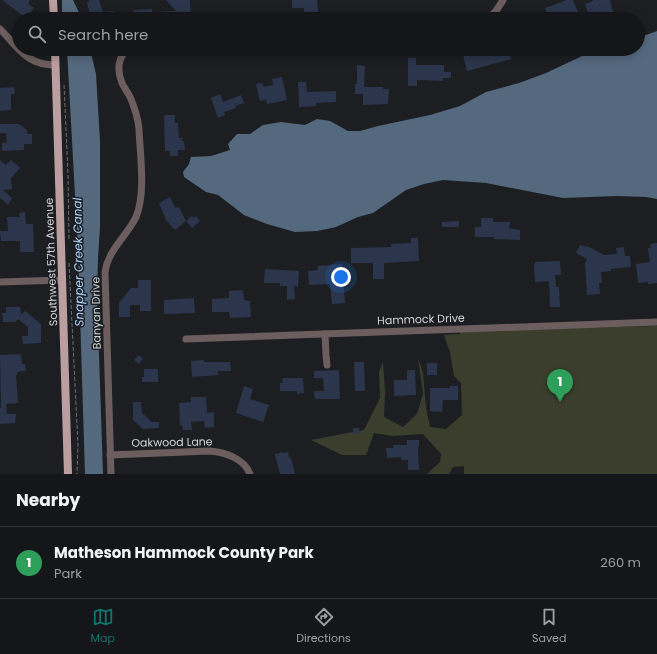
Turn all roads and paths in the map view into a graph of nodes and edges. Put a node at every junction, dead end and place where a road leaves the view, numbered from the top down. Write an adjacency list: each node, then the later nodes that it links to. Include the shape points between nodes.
1 (53, 0): 3 (main road)
2 (503, 0): 4 (street)
3 (54, 12)
4 (495, 12)
5 (0, 29): 6 (street)
6 (12, 41)
7 (26, 56): 10 (street, via 41,65)
8 (55, 56): 10 (main road, Southwest 57th Avenue)
9 (122, 56): 20 (street, Banyan Drive, via 119,68 121,81 138,120 142,188 136,217 112,253 105,272)
10 (55, 65): 14 (main road, Southwest 57th Avenue)
11 (64, 83): 12 (path)
12 (69, 246)
13 (69, 259): 22 (path, via 78,445)
14 (62, 280): 15 (street); 21 (main road, Southwest 57th Avenue)
15 (0, 282)
16 (657, 322): 17 (street, Hammock Drive)
17 (325, 334): 18 (street, Hammock Drive); 19 (street)
18 (186, 339)
19 (327, 365)
20 (110, 454): 23 (street, Banyan Drive); 24 (street, Oakwood Lane, via 221,452 239,461)
21 (68, 474)
22 (77, 474)
23 (111, 474)
24 (250, 474)

